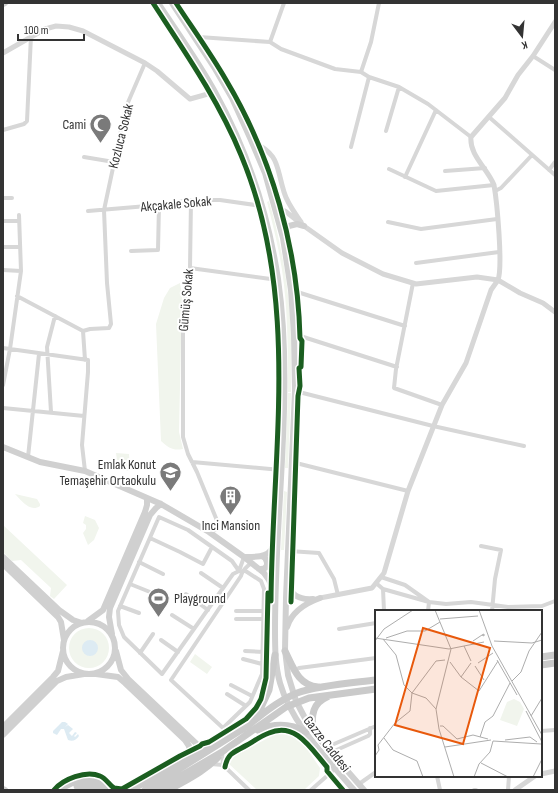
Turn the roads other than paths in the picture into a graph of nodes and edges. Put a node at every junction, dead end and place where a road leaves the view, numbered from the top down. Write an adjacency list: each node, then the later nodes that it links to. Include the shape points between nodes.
1 (158, 3): 16 (main road, Gazze Caddesi)
2 (172, 3): 7 (main road, Gazze Caddesi)
3 (284, 3): 8 (street)
4 (379, 3): 13 (street, via 371,42)
5 (555, 22): 10 (street)
6 (31, 36): 9 (street); 11 (street, via 56,26 69,27); 19 (street, via 27,121)
7 (195, 39): 8 (street, via 199,37); 22 (main road, Gazze Caddesi, via 232,98)
8 (270, 42): 13 (street, via 281,49 335,69)
9 (3, 53)
10 (533, 56): 12 (street); 18 (street)
11 (145, 63): 16 (street, via 190,99); 26 (street, Kozluca Sokak, via 126,107)
12 (555, 70)
13 (361, 72): 14 (street)
14 (369, 77): 15 (street); 23 (street)
15 (399, 87): 17 (street); 20 (street)
16 (215, 92): 40 (main road, Gazze Caddesi, via 236,134)
17 (436, 110): 21 (street); 33 (street)
18 (489, 117): 21 (street); 24 (street)
19 (3, 130)
20 (386, 131)
21 (471, 137): 28 (street, via 472,149)
22 (251, 140): 41 (main road, Gazze Caddesi); 49 (street, via 266,148 273,156 278,166 284,194)
23 (352, 147)
24 (532, 155): 30 (street); 35 (street, via 501,188)
25 (84, 157): 26 (street)
26 (114, 162): 42 (street, Kozluca Sokak)
27 (555, 162): 30 (street)
28 (485, 168): 31 (street); 34 (street)
29 (389, 169): 33 (street)
30 (550, 170): 32 (street)
31 (445, 171)
32 (555, 175)
33 (405, 176): 34 (street, via 436,191)
34 (494, 185): 35 (street)
35 (495, 191): 45 (street)
36 (3, 198): 37 (street)
37 (12, 198)
38 (191, 200): 39 (street, Akçakale Sokak); 40 (street, Akçakale Sokak, via 220,200); 56 (street, Gümüş Sokak)
39 (159, 205): 42 (street, Akçakale Sokak); 53 (street, via 158,250)
40 (263, 206): 59 (main road, Gazze Caddesi)
41 (275, 207): 49 (street, via 285,211); 50 (main road, Gazze Caddesi)
42 (104, 210): 43 (street, Akçakale Sokak); 67 (street, Kozluca Sokak, via 111,324 109,328)
43 (88, 211)
44 (19, 215): 47 (street)
45 (497, 219): 48 (street, via 421,229); 54 (street)
46 (3, 221): 47 (street)
47 (18, 221): 52 (street)
48 (388, 222)
49 (304, 226): 50 (main road, via 289,226); 61 (street, via 342,253 383,274)
50 (283, 238): 62 (main road, Gazze Caddesi)
51 (3, 247): 52 (street)
52 (20, 247): 58 (street)
53 (131, 251)
54 (499, 252): 55 (street); 60 (street)
55 (416, 263)
56 (190, 268): 59 (street); 88 (street, Gümüş Sokak, via 183,313 182,400 183,437)
57 (3, 270): 58 (street)
58 (21, 271): 63 (street)
59 (278, 280): 90 (main road, Gazze Caddesi, via 283,332 284,389)
60 (498, 280): 61 (street, via 477,277); 64 (street); 77 (street, via 491,290 466,363)
61 (413, 283): 66 (street)
62 (291, 290): 66 (street); 68 (main road, Gazze Caddesi)
63 (17, 296): 65 (street); 70 (street)
64 (555, 312)
65 (55, 316): 67 (street); 72 (street)
66 (405, 326): 74 (street)
67 (83, 331): 73 (street)
68 (294, 334): 74 (street); 76 (main road, Gazze Caddesi)
69 (3, 348): 70 (street)
70 (10, 349): 71 (street); 75 (street)
71 (39, 354): 72 (street); 79 (street)
72 (46, 355): 73 (street); 80 (street)
73 (85, 360): 81 (street, via 88,360 88,372)
74 (396, 367): 77 (street, via 394,388)
75 (3, 385)
76 (295, 391): 82 (street); 89 (main road, Gazze Caddesi)
77 (442, 405): 82 (street)
78 (3, 408): 79 (street)
79 (33, 411): 80 (street); 87 (street)
80 (51, 412): 81 (street)
81 (84, 416): 91 (street, via 82,446)
82 (433, 426): 83 (street); 92 (street)
83 (524, 446)
84 (3, 447): 85 (main road)
85 (11, 450): 86 (main road); 87 (main road)
86 (3, 451)
87 (28, 457): 91 (main road)
88 (192, 462): 90 (street); 96 (street, Gümüş Sokak, via 218,523 218,529)
89 (292, 462): 92 (street); 100 (main road, Gazze Caddesi)
90 (281, 470): 95 (main road, Gazze Caddesi)
91 (85, 471): 93 (main road)
92 (408, 491): 112 (street)
93 (146, 498): 94 (main road); 139 (main road, via 145,512 103,610)
94 (162, 504): 96 (main road); 143 (main road, via 150,515 110,608)
95 (278, 527): 101 (main road, via 274,548); 120 (main road, Gazze Caddesi)
96 (209, 532): 103 (main road)
97 (150, 538): 99 (street, via 203,564); 99 (street, via 159,517 188,530); 104 (street)
98 (482, 546): 125 (street, via 501,550)
99 (212, 547): 109 (street, via 232,562)
100 (289, 551): 113 (main road, Gazze Caddesi); 121 (street, via 320,553 334,579)
101 (262, 556): 103 (main road); 107 (main road, via 268,563 264,569)
102 (3, 557): 139 (main road, via 59,610 73,620)
103 (244, 558): 105 (main road); 109 (street)
104 (139, 562): 111 (street); 115 (street)
105 (251, 563): 107 (main road); 108 (street)
106 (3, 564): 147 (main road, via 58,617)
107 (259, 569): 120 (main road, via 269,580)
108 (244, 570): 134 (street, via 261,581 264,589); 176 (street, via 171,680 223,728)
109 (238, 571): 116 (street)
110 (201, 573): 116 (street)
111 (163, 574)
112 (381, 577): 114 (street); 124 (street, via 405,585)
113 (287, 581): 122 (main road, via 291,592 302,599); 145 (main road, Gazze Caddesi)
114 (376, 583): 117 (street); 121 (street, via 372,588)
115 (130, 584): 118 (street); 126 (street)
116 (223, 588): 128 (street)
117 (383, 589): 124 (street); 129 (street)
118 (150, 592)
119 (186, 594): 128 (street)
120 (275, 594): 155 (main road, Gazze Caddesi)
121 (338, 595): 122 (street)
122 (320, 598): 145 (main road, via 297,611 289,622)
123 (555, 601): 127 (street)
124 (429, 602): 125 (street); 130 (street)
125 (493, 605): 127 (street); 131 (street)
126 (120, 606): 135 (street); 154 (street, via 119,625 124,637)
127 (542, 606): 132 (street)
128 (208, 610): 141 (street)
129 (384, 610)
130 (428, 610)
131 (492, 610)
132 (541, 610)
133 (236, 611): 134 (street)
134 (264, 611): 138 (street)
135 (139, 613)
136 (172, 614): 141 (street)
137 (236, 619): 138 (street)
138 (264, 619): 153 (street)
139 (85, 622): 143 (main road, via 99,623); 147 (main road, via 74,627)
140 (375, 623): 142 (street)
141 (194, 629): 152 (street)
142 (339, 629)
143 (112, 634): 149 (main road)
144 (153, 634): 154 (street)
145 (285, 634): 151 (main road, Gazze Caddesi)
146 (161, 640): 152 (street)
147 (64, 641): 148 (main road)
148 (63, 650): 164 (main road, via 70,666); 180 (main road, via 58,671 53,678)
149 (116, 650): 165 (main road, via 109,666); 189 (main road, via 121,670 129,680)
150 (245, 650): 153 (street)
151 (285, 651): 168 (main road, via 299,678 316,687); 171 (main road, Gazze Caddesi)
152 (178, 652): 154 (street, via 162,674)
153 (263, 652): 161 (street)
154 (140, 654)
155 (275, 655): 174 (main road, Gazze Caddesi); 178 (main road, via 269,690)
156 (555, 655): 157 (main road)
157 (542, 657)
158 (375, 658): 163 (street)
159 (243, 659): 161 (street)
160 (555, 663): 162 (main road)
161 (262, 664): 173 (street, via 262,674)
162 (542, 665)
163 (299, 668)
164 (85, 674): 165 (main road); 186 (main road, via 57,681)
165 (94, 674): 192 (main road, via 118,677 185,740 189,746)
166 (375, 680): 168 (main road)
167 (231, 685): 173 (street)
168 (328, 687): 171 (main road)
169 (375, 689): 172 (main road)
170 (227, 694): 176 (street)
171 (294, 694): 174 (main road); 175 (main road, Gazze Caddesi)
172 (332, 695): 175 (main road); 183 (main road, via 315,706)
173 (252, 696): 176 (street)
174 (285, 698): 177 (main road, Gazze Caddesi); 178 (main road)
175 (297, 702): 177 (main road); 183 (main road, Gazze Caddesi)
176 (246, 706)
177 (289, 706): 183 (main road, Gazze Caddesi, via 298,722); 185 (main road)
178 (255, 719): 187 (main road)
179 (375, 726): 181 (street)
180 (3, 727)
181 (370, 728): 188 (street); 191 (street, via 368,736)
182 (555, 730): 184 (street)
183 (310, 731): 185 (main road, via 278,724); 188 (main road, Gazze Caddesi); 195 (main road, Gazze Caddesi)
184 (542, 731)
185 (247, 734): 190 (main road)
186 (3, 735)
187 (221, 743): 189 (main road); 208 (main road)
188 (327, 747): 191 (main road, Gazze Caddesi)
189 (202, 749): 192 (main road)
190 (222, 752): 193 (main road); 194 (street); 209 (main road)
191 (332, 752): 202 (main road, Gazze Caddesi)
192 (190, 756): 207 (main road)
193 (211, 764): 194 (street); 210 (main road)
194 (223, 765): 211 (street)
195 (336, 768): 212 (street); 213 (main road, Gazze Caddesi)
196 (555, 771): 198 (street)
197 (375, 773): 202 (street)
198 (542, 774)
199 (437, 777): 215 (street)
200 (509, 777): 216 (street)
201 (534, 777): 217 (street)
202 (359, 784): 214 (main road, Gazze Caddesi)
203 (59, 790): 206 (main road, via 71,783 86,780 95,781)
204 (67, 790): 205 (main road, via 87,785)
205 (98, 790)
206 (105, 790)
207 (130, 790)
208 (145, 790)
209 (157, 790)
210 (169, 790)
211 (249, 790)
212 (311, 790)
213 (354, 790)
214 (364, 790)
215 (440, 790)
216 (508, 790)
217 (515, 790)

